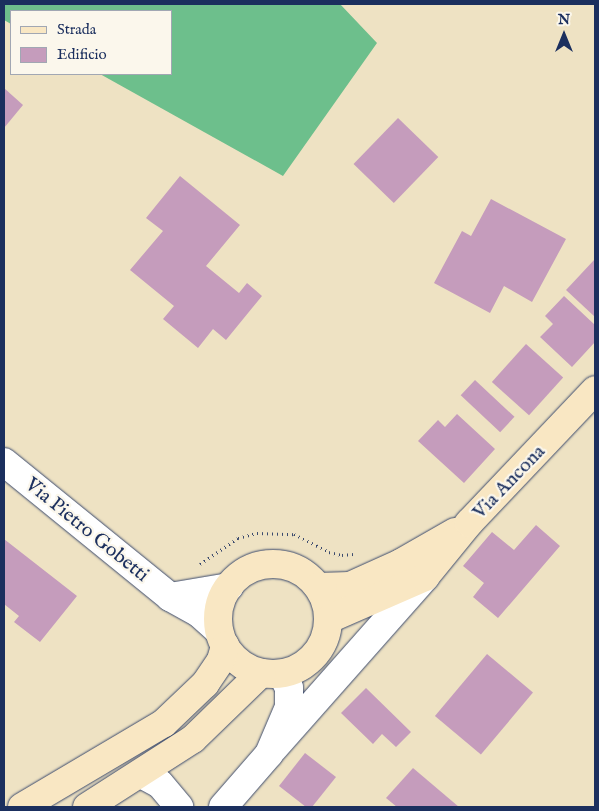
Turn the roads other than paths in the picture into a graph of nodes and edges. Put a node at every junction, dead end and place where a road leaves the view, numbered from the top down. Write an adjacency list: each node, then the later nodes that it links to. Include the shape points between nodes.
1 (595, 390): 3 (main road, Via Ancona)
2 (4, 462): 7 (street, Via Pietro Gobetti)
3 (469, 523): 4 (main road, Via Ancona); 6 (main road, via 401,563 350,586)
4 (425, 577): 8 (main road, Via Ancona); 11 (street, Via Ancona)
5 (229, 587): 6 (main road, via 241,574 274,564 291,567); 7 (street); 9 (main road, via 220,608)
6 (318, 587): 8 (main road, via 326,602)
7 (170, 597): 9 (street, Via Pietro Gobetti, via 199,613)
8 (328, 619): 10 (main road, via 326,634 315,654 297,669)
9 (222, 638): 10 (main road, via 234,658); 13 (main road, via 221,660 205,684 164,723)
10 (272, 673): 11 (street, Via Ancona, via 289,688 289,708); 12 (main road, via 199,734)
11 (268, 754): 16 (street, Via Ancona)
12 (141, 774): 14 (main road); 15 (street, via 160,784)
13 (22, 807)
14 (87, 807)
15 (180, 807)
16 (223, 807)

